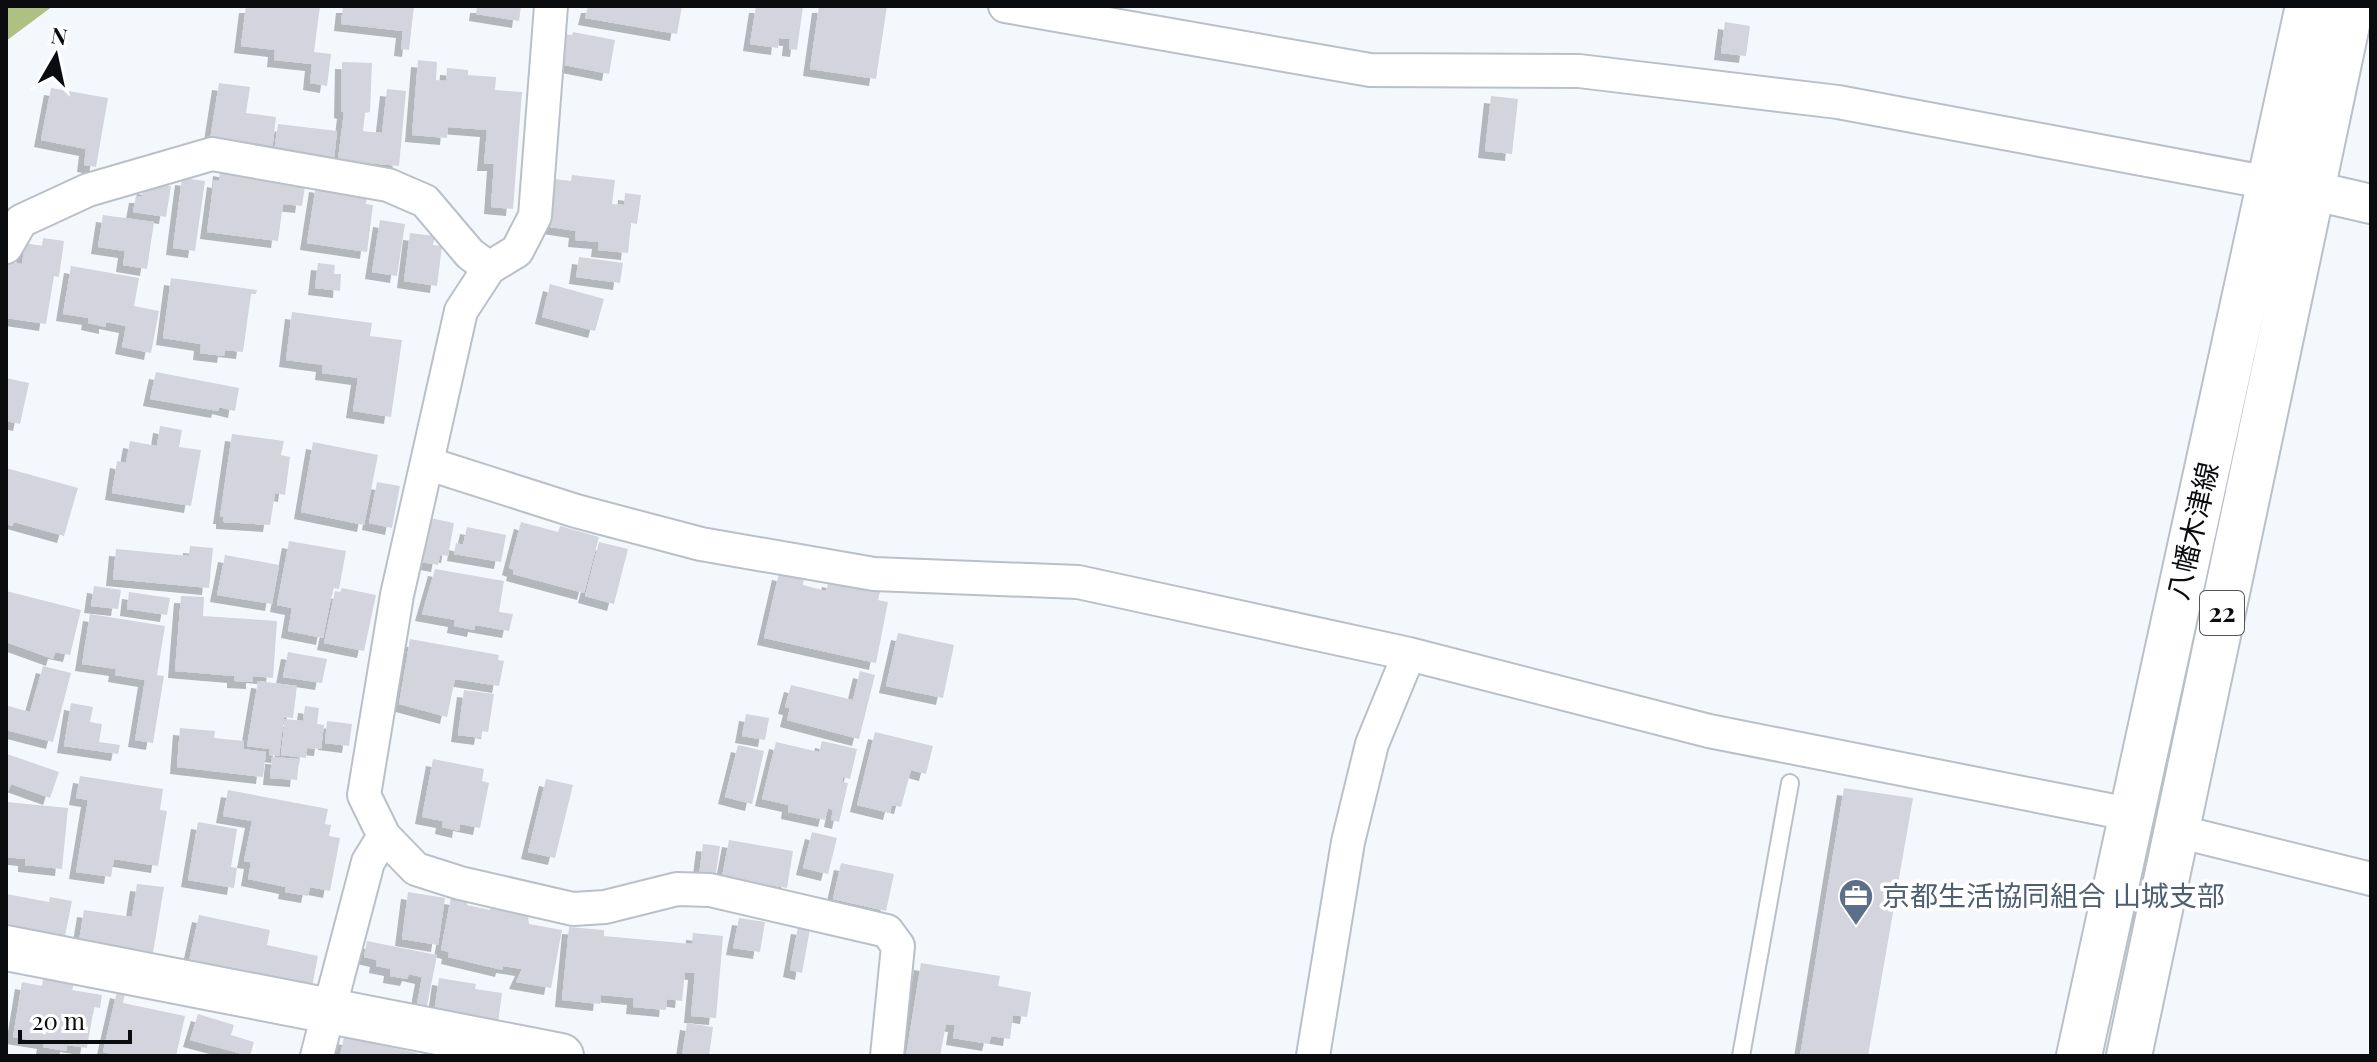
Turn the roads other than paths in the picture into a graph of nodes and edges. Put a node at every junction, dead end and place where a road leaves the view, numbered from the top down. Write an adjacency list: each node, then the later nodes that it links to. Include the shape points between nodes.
1 (551, 6): 8 (street, via 535,216 517,251)
2 (1005, 6): 5 (street, via 1370,70 1579,71 1838,102)
3 (2308, 6): 5 (main road, 八幡木津線 / 22)
4 (2351, 6): 5 (main road, 八幡木津線 / 22)
5 (2291, 187): 6 (street); 12 (main road, 八幡木津線 / 22); 13 (main road, 八幡木津線 / 22)
6 (2371, 204)
7 (6, 247): 8 (street, via 21,221 88,190 212,154 388,185 425,201 470,254)
8 (489, 268): 9 (street, via 461,311)
9 (429, 464): 10 (street, via 701,544 874,574 1078,582); 14 (street, via 397,595 364,795)
10 (1409, 654): 12 (street, via 1709,731); 21 (street, via 1372,744 1348,842)
11 (1790, 783): 22 (lane)
12 (2129, 814): 23 (main road, 八幡木津線 / 22)
13 (2177, 831): 15 (street); 24 (main road, 八幡木津線 / 22)
14 (384, 836): 17 (street, via 368,862); 20 (street, via 416,869 573,909 605,907 677,889 710,890 887,931 898,946)
15 (2371, 879)
16 (6, 948): 17 (main road)
17 (331, 1011): 18 (street); 19 (main road)
18 (317, 1056)
19 (561, 1056)
20 (887, 1056)
21 (1313, 1056)
22 (1741, 1056)
23 (2079, 1056)
24 (2129, 1056)

